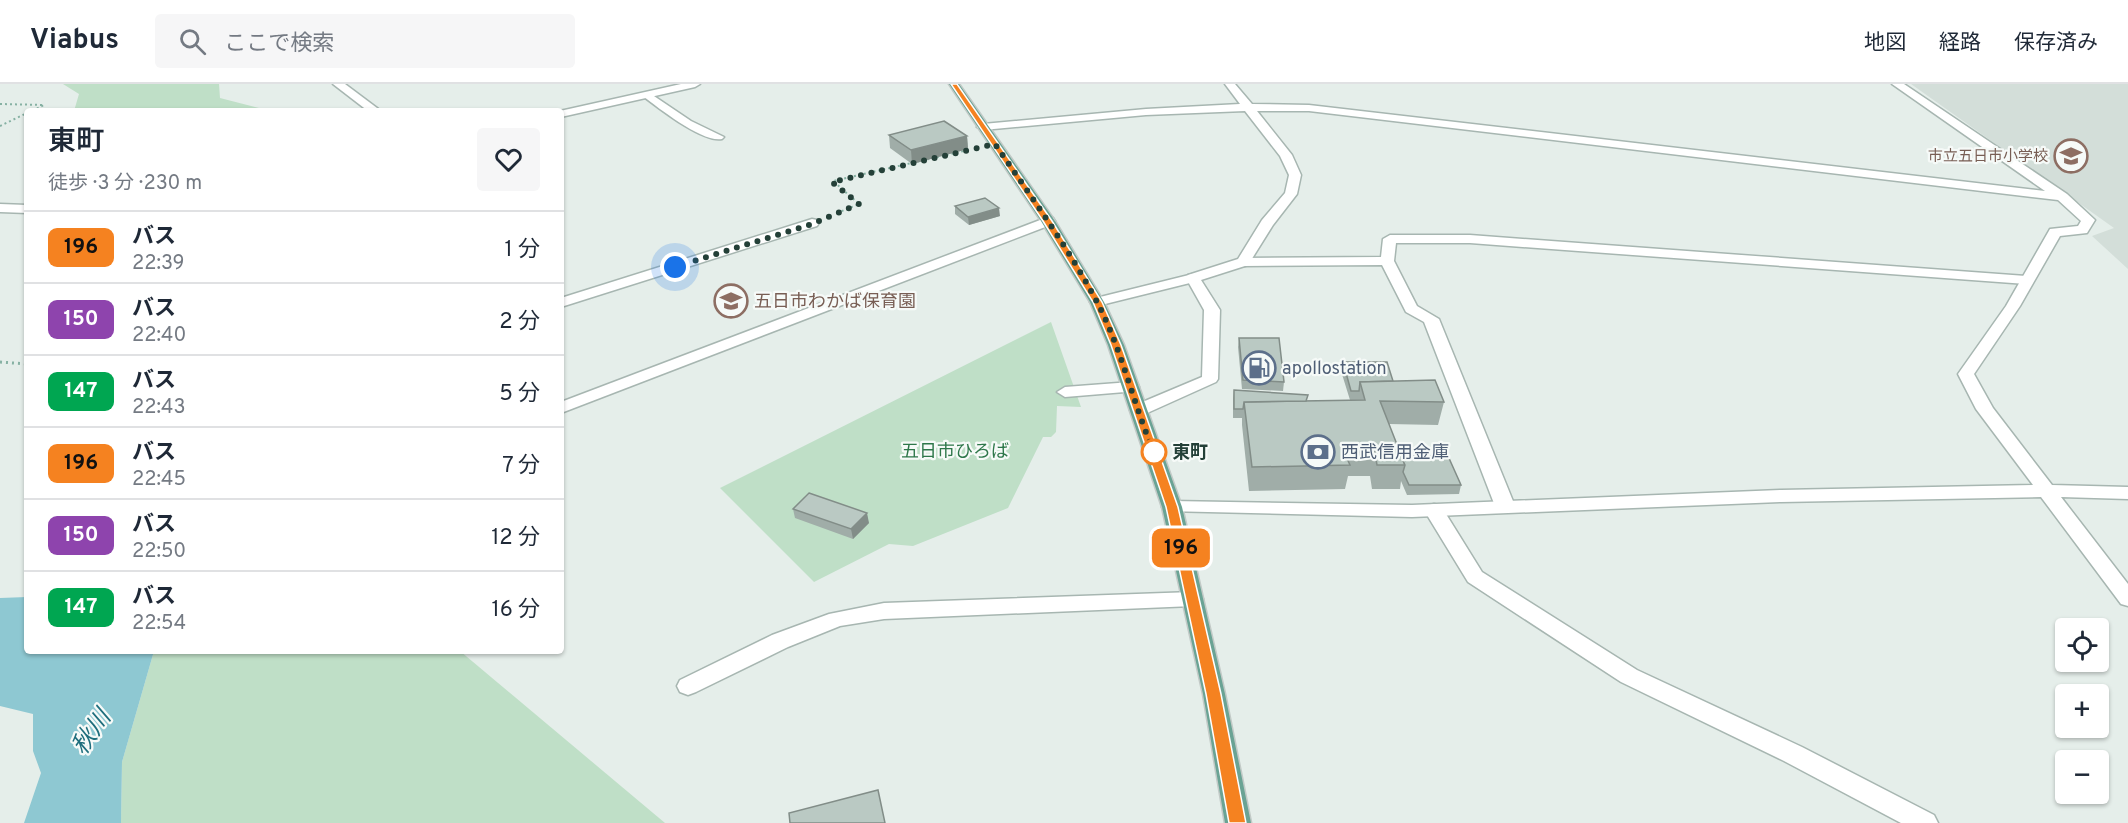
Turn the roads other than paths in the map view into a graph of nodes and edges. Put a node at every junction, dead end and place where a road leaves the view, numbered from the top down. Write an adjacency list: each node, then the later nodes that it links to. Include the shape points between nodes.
1 (338, 84): 9 (street)
2 (694, 84): 6 (street)
3 (954, 84): 11 (main road)
4 (1230, 84): 8 (street)
5 (1897, 84): 13 (street)
6 (664, 87): 7 (street)
7 (648, 95): 10 (street); 12 (street, via 687,123)
8 (1247, 105): 11 (street); 13 (street, via 1310,108); 19 (street, via 1286,155 1295,175 1290,194)
9 (371, 108)
10 (564, 113)
11 (983, 127): 16 (main road)
12 (718, 138)
13 (2062, 197): 21 (street, via 2088,220 2082,230 2055,232)
14 (0, 208): 15 (street)
15 (24, 209)
16 (1048, 221): 23 (main road); 26 (street)
17 (812, 224): 22 (street)
18 (1387, 261): 19 (street); 21 (street, via 1390,239 1470,239); 30 (street, via 1411,309 1431,319)
19 (1242, 262): 20 (street)
20 (1193, 278): 23 (street); 27 (street, via 1212,310 1210,379)
21 (2026, 280): 28 (street, via 1996,333 1966,374 1985,409)
22 (564, 302)
23 (1097, 302): 24 (main road)
24 (1131, 387): 25 (street); 27 (main road)
25 (1065, 392)
26 (564, 407)
27 (1139, 411): 31 (main road)
28 (2049, 491): 29 (street); 30 (street); 34 (street)
29 (2128, 493)
30 (1505, 506): 32 (street)
31 (1172, 507): 32 (street); 33 (main road)
32 (1434, 510): 37 (street, via 1475,577 1629,676 1793,754)
33 (1193, 599): 35 (street, via 884,611 837,619 780,641); 36 (main road)
34 (2128, 599)
35 (688, 686)
36 (1238, 823)
37 (1925, 823)

